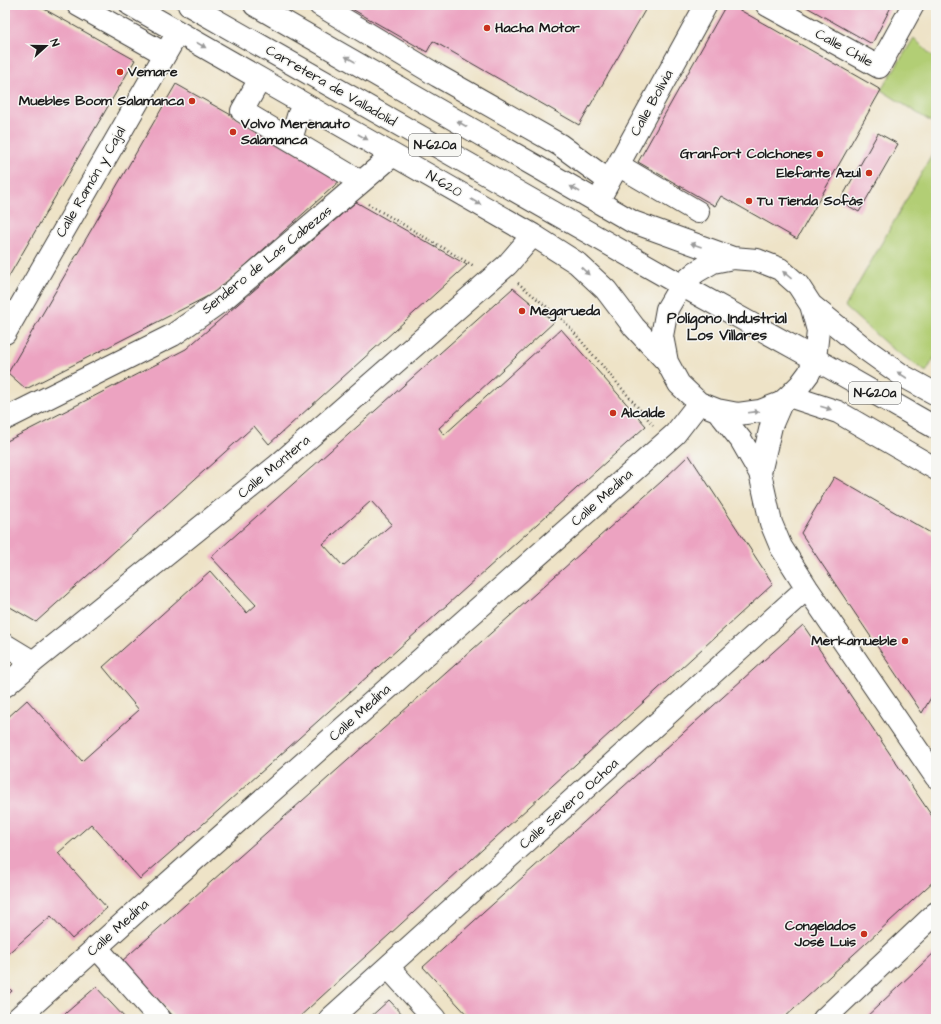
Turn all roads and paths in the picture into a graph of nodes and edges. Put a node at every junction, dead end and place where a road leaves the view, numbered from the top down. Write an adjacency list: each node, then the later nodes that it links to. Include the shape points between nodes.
1 (78, 5): 11 (main road)
2 (131, 5): 10 (main road, N-620)
3 (189, 5): 23 (main road, Carretera de Valladolid / N-620a)
4 (255, 5): 9 (main road)
5 (320, 5): 16 (main road, via 438,76)
6 (706, 5): 16 (main road, Calle Bolivia)
7 (767, 5): 8 (main road, Calle Chile, via 879,67)
8 (912, 5)
9 (278, 10): 18 (main road, one-way to 9)
10 (178, 32): 11 (main road, Calle Ramón y Cajal); 12 (main road, N-620, one-way to 12)
11 (165, 54): 25 (main road, Calle Ramón y Cajal)
12 (260, 79): 13 (main road, N-620); 14 (main road, via 242,111)
13 (304, 104): 14 (main road); 15 (main road, N-620, one-way to 15)
14 (291, 140): 17 (main road)
15 (393, 155): 17 (main road, Sendero de Las Cabezas); 20 (main road, N-620, one-way to 20)
16 (613, 173): 18 (main road, Calle Bolivia); 19 (main road)
17 (355, 188): 22 (path, via 473,265); 31 (main road, Sendero de Las Cabezas, via 224,299 173,335)
18 (597, 202): 21 (main road, one-way to 18, via 633,222)
19 (698, 212)
20 (533, 235): 22 (main road, Calle Montera); 27 (main road, N-620, one-way to 27, via 576,263 606,290 634,328)
21 (733, 258): 23 (main road, via 713,262); 24 (main road, one-way to 21, via 798,285 780,269 757,260)
22 (498, 274): 33 (path, via 516,281 565,322); 38 (main road, Calle Montera, via 278,465)
23 (681, 285): 26 (main road, Carretera de Valladolid / N-620a); 27 (main road, via 667,309 662,336)
24 (812, 305): 26 (main road, via 818,332); 28 (main road, one-way to 24, via 904,376 864,348)
25 (5, 333)
26 (814, 359): 29 (main road, via 800,385); 32 (main road, Carretera de Valladolid / N-620a)
27 (667, 362): 30 (main road, via 679,384)
28 (936, 394)
29 (785, 399): 30 (main road, one-way to 29, via 738,414 760,411); 34 (main road, one-way to 34, via 838,412); 35 (main road, via 771,426)
30 (708, 407): 33 (main road, Calle Medina); 35 (main road, via 741,440)
31 (5, 419)
32 (936, 428)
33 (667, 440): 42 (main road, Calle Medina)
34 (936, 469)
35 (760, 473): 36 (main road, via 768,512 781,547)
36 (808, 588): 40 (main road); 43 (main road, Calle Severo Ochoa)
37 (5, 645): 38 (main road)
38 (33, 662): 39 (main road, Calle Montera)
39 (5, 686)
40 (936, 777)
41 (936, 913): 48 (main road)
42 (96, 947): 44 (main road, Calle Medina); 45 (main road)
43 (388, 968): 46 (main road, Calle Severo Ochoa); 47 (main road)
44 (17, 1019)
45 (160, 1019)
46 (330, 1019)
47 (435, 1019)
48 (824, 1019)

